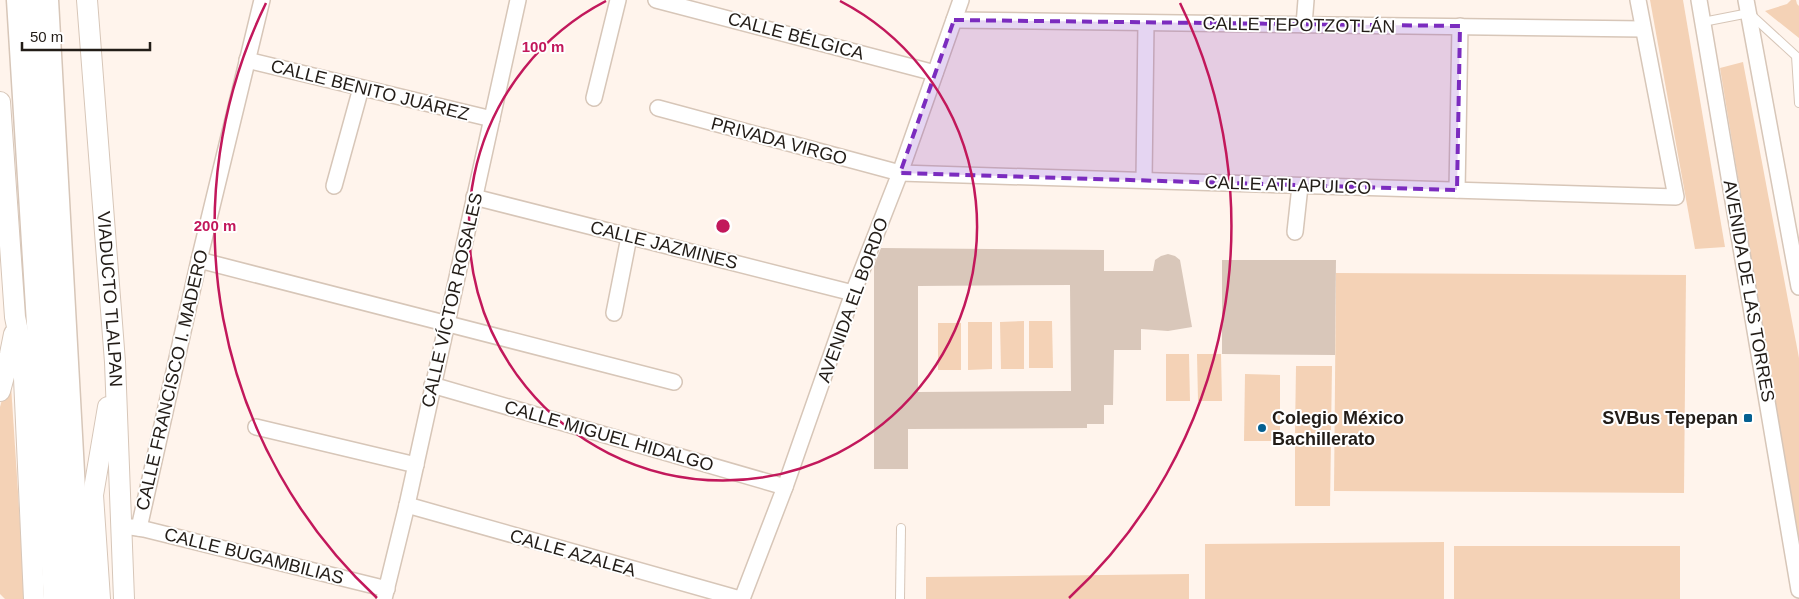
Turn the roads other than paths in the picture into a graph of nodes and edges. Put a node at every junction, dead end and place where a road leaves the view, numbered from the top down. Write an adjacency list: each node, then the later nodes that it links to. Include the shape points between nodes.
1 (20, 0): 57 (highway)
2 (45, 0): 58 (highway)
3 (87, 0): 43 (main road, VIADUCTO TLALPAN)
4 (262, 0): 19 (street, CALLE FRANCISCO I. MADERO)
5 (518, 0): 26 (street, CALLE VÍCTOR ROSALES)
6 (618, 0): 22 (street)
7 (656, 0): 20 (street, CALLE BÉLGICA)
8 (961, 0): 13 (street, AVENIDA EL BORDO)
9 (1306, 0): 16 (street)
10 (1638, 0): 18 (street)
11 (1699, 0): 14 (street, AVENIDA DE LAS TORRES)
12 (1748, 7): 14 (lane); 24 (lane, via 1796,56); 38 (street)
13 (954, 20): 15 (street, CALLE TEPOTZOTLÁN); 20 (street, AVENIDA EL BORDO)
14 (1703, 22): 53 (street, AVENIDA DE LAS TORRES)
15 (1146, 23): 16 (street, CALLE TEPOTZOTLÁN); 29 (street)
16 (1304, 24): 17 (street, CALLE TEPOTZOTLÁN)
17 (1460, 26): 18 (street, CALLE TEPOTZOTLÁN); 32 (street)
18 (1643, 29): 32 (street, CALLE ATLAPULCO, via 1676,197)
19 (247, 60): 21 (street, CALLE BENITO JUÁREZ); 37 (street, CALLE FRANCISCO I. MADERO)
20 (936, 73): 28 (street, AVENIDA EL BORDO)
21 (361, 88): 26 (street, CALLE BENITO JUÁREZ); 30 (street)
22 (594, 98)
23 (0, 102): 27 (main road)
24 (1799, 103)
25 (658, 108): 28 (street, PRIVADA VIRGO)
26 (492, 119): 33 (street, CALLE VÍCTOR ROSALES)
27 (2, 154): 34 (main road)
28 (900, 173): 29 (street, CALLE ATLAPULCO); 39 (street, AVENIDA EL BORDO)
29 (1144, 180): 31 (street, CALLE ATLAPULCO)
30 (334, 186)
31 (1300, 186): 32 (street, CALLE ATLAPULCO); 35 (street)
32 (1457, 190)
33 (474, 197): 36 (street, CALLE JAZMINES); 42 (street, CALLE VÍCTOR ROSALES)
34 (4, 216): 41 (main road)
35 (1295, 232)
36 (630, 237): 39 (street, CALLE JAZMINES); 40 (street)
37 (200, 260): 42 (street); 51 (street, CALLE FRANCISCO I. MADERO)
38 (1799, 287)
39 (853, 293): 49 (street, AVENIDA EL BORDO)
40 (614, 313)
41 (15, 317): 46 (main road); 56 (main road, via 23,356)
42 (446, 324): 44 (street); 45 (street, CALLE VÍCTOR ROSALES)
43 (115, 362): 51 (main road, VIADUCTO TLALPAN); 59 (main road, via 94,495)
44 (674, 382)
45 (432, 385): 48 (street, CALLE VÍCTOR ROSALES); 49 (street, CALLE MIGUEL HIDALGO)
46 (0, 391)
47 (256, 427): 48 (street)
48 (416, 465): 50 (street, CALLE VÍCTOR ROSALES)
49 (785, 487): 61 (street, AVENIDA EL BORDO)
50 (407, 505): 55 (street, CALLE VÍCTOR ROSALES); 61 (street, CALLE AZALEA)
51 (130, 527): 55 (street, CALLE BUGAMBILIAS); 60 (main road, VIADUCTO TLALPAN)
52 (901, 528): 62 (lane)
53 (1797, 556): 54 (street, AVENIDA DE LAS TORRES)
54 (1799, 590)
55 (386, 594)
56 (34, 599)
57 (57, 599)
58 (78, 599)
59 (100, 599)
60 (124, 599)
61 (741, 599)
62 (900, 599)

